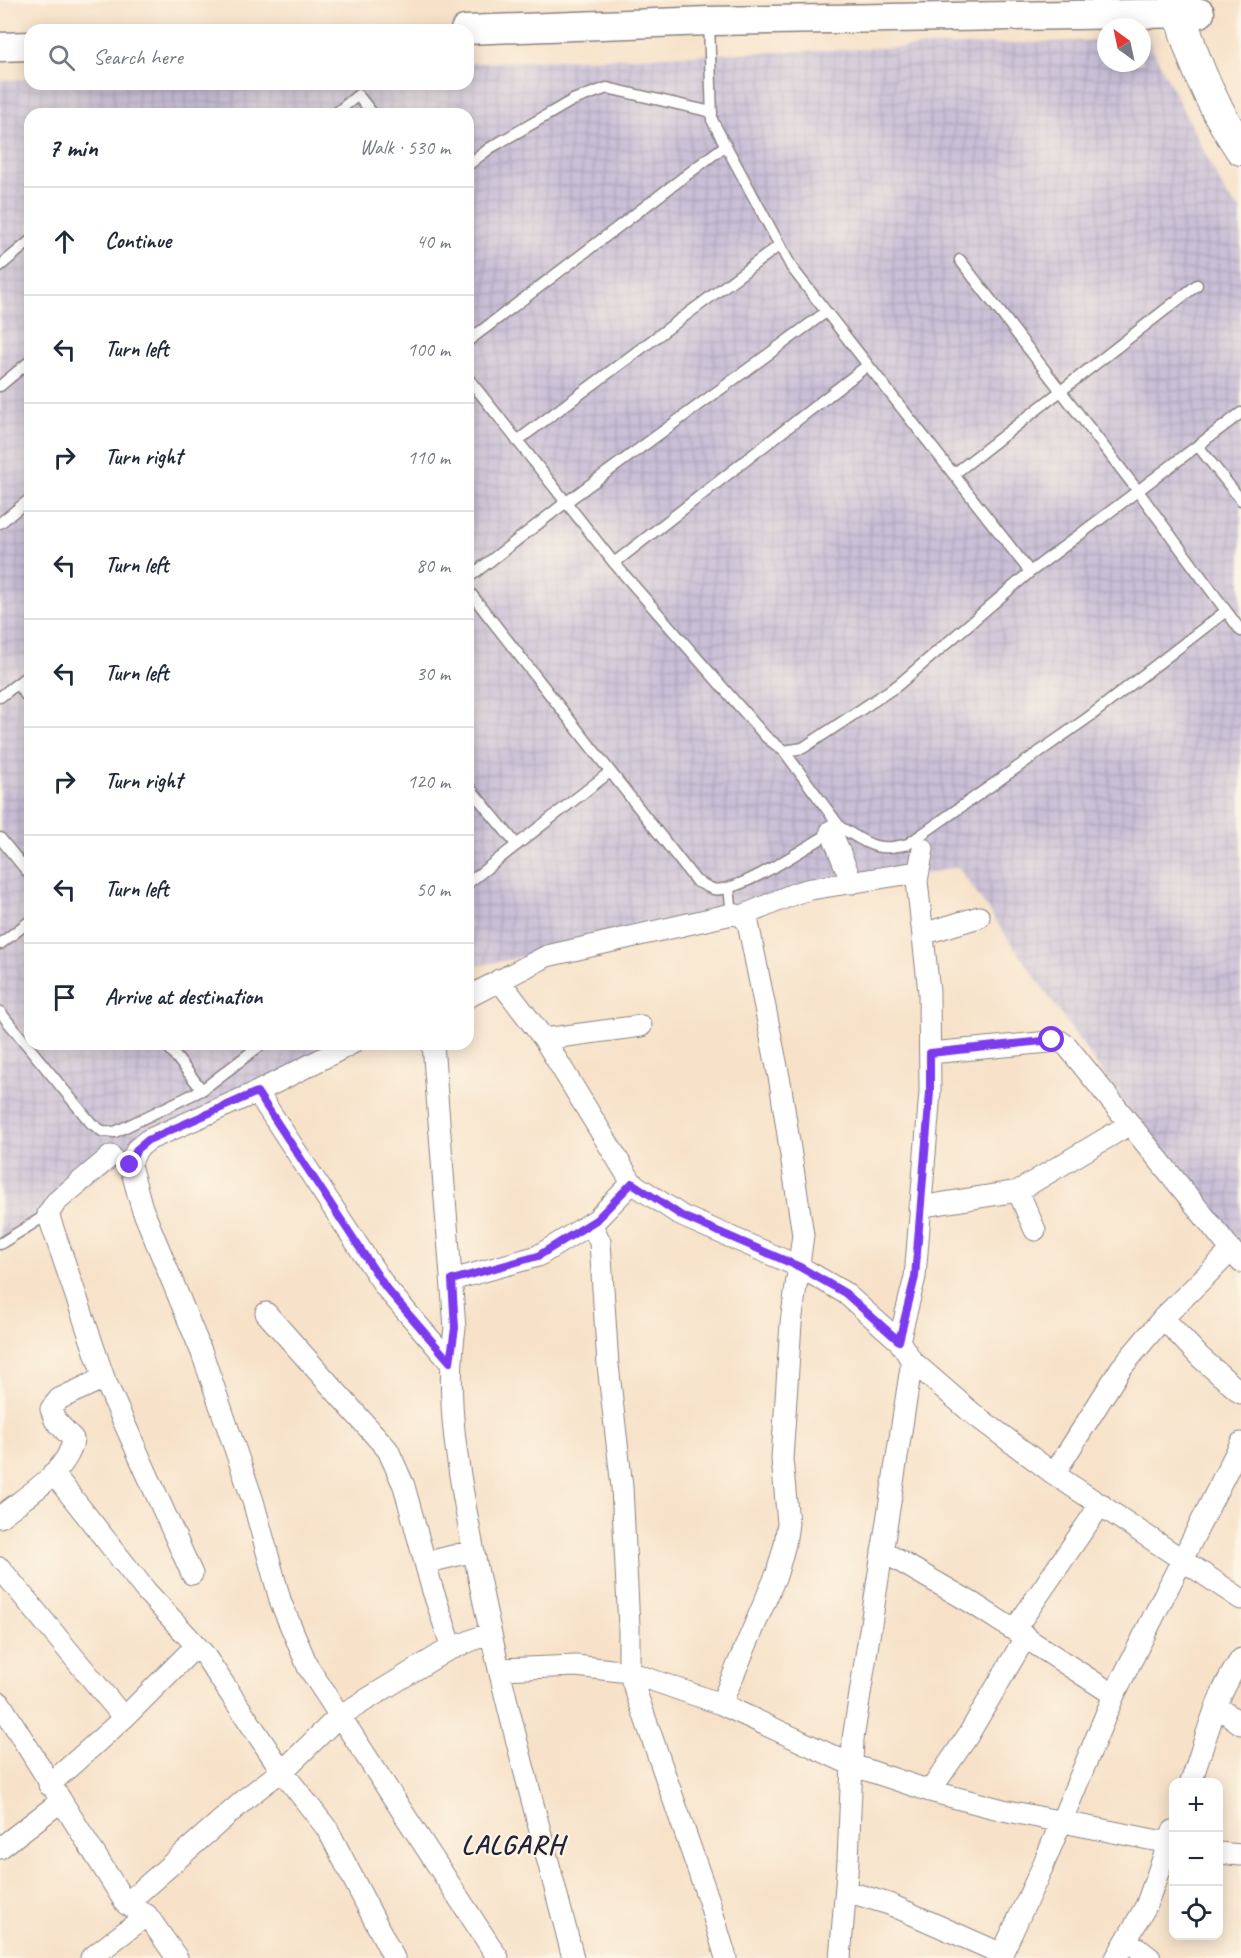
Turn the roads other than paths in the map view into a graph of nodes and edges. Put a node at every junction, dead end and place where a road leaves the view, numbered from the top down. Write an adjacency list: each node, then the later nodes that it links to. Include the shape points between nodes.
1 (1188, 7): 2 (street); 9 (main road); 11 (main road, via 1196,64 1211,99)
2 (708, 21): 3 (street); 8 (lane)
3 (474, 30)
4 (24, 46): 5 (street)
5 (0, 47)
6 (342, 108): 7 (lane, via 358,95)
7 (368, 108)
8 (712, 112): 10 (lane, via 712,120); 12 (lane, via 607,88 573,99)
9 (1241, 116)
10 (726, 145): 13 (lane); 19 (lane)
11 (1241, 149)
12 (474, 160)
13 (780, 245): 18 (lane, via 792,268); 26 (lane)
14 (24, 246): 16 (lane)
15 (960, 260): 24 (lane)
16 (0, 266)
17 (1197, 285): 24 (lane)
18 (826, 312): 20 (lane); 31 (lane)
19 (474, 336)
20 (868, 365): 28 (lane); 34 (lane)
21 (24, 366): 22 (lane)
22 (0, 386)
23 (474, 386): 26 (lane)
24 (1062, 390): 28 (lane); 29 (lane)
25 (1241, 413): 27 (lane)
26 (517, 441): 31 (lane)
27 (1198, 446): 29 (lane); 30 (lane)
28 (954, 474): 35 (lane)
29 (1138, 491): 35 (lane); 38 (lane)
30 (1241, 500)
31 (565, 503): 34 (lane); 36 (lane)
32 (24, 505): 33 (lane)
33 (0, 523)
34 (614, 563): 44 (lane, via 766,737)
35 (1030, 572): 44 (lane, via 898,685 802,748)
36 (474, 573)
37 (474, 598): 45 (lane)
38 (1226, 611): 39 (lane); 47 (lane, via 1089,717 908,844 888,850)
39 (1241, 631)
40 (24, 679): 41 (lane)
41 (18, 684): 42 (lane); 43 (lane)
42 (24, 692)
43 (0, 697)
44 (784, 751): 47 (lane)
45 (610, 772): 49 (lane); 55 (lane, via 696,880 714,889)
46 (474, 793): 49 (lane)
47 (836, 829): 54 (street); 55 (lane, via 748,881)
48 (0, 838): 51 (lane)
49 (516, 845): 52 (lane)
50 (923, 849): 53 (street)
51 (24, 868)
52 (474, 878)
53 (918, 881): 54 (street, via 911,873); 59 (street)
54 (852, 883): 56 (street, via 796,892)
55 (729, 888): 56 (lane)
56 (737, 915): 61 (street, via 547,957); 85 (street, via 748,923 780,1082 803,1235)
57 (979, 917): 59 (street)
58 (24, 926): 60 (lane)
59 (923, 934): 72 (street)
60 (0, 944)
61 (499, 980): 62 (street); 65 (street)
62 (474, 994)
63 (0, 1012): 66 (lane)
64 (641, 1026): 65 (street)
65 (544, 1039): 77 (street)
66 (24, 1041)
67 (31, 1050): 73 (lane, via 91,1123 102,1131 115,1132)
68 (171, 1050): 73 (lane)
69 (254, 1050): 73 (lane)
70 (339, 1050): 74 (street)
71 (433, 1050): 86 (street)
72 (930, 1053): 75 (street, via 1060,1041); 79 (street)
73 (202, 1090)
74 (257, 1092): 91 (street, via 386,1288); 117 (street, via 148,1140 137,1149 130,1165 142,1208 229,1428 281,1603 308,1668)
75 (1130, 1124): 78 (street); 84 (street)
76 (111, 1156): 80 (street, via 56,1202)
77 (632, 1183): 81 (street); 85 (street, via 682,1216)
78 (1018, 1191): 79 (street); 82 (street)
79 (919, 1208): 89 (street, via 915,1277)
80 (48, 1214): 83 (lane); 92 (street)
81 (591, 1223): 86 (street, via 538,1256); 112 (street, via 600,1242 622,1487)
82 (1035, 1230)
83 (0, 1244)
84 (1235, 1250): 88 (street)
85 (800, 1267): 89 (street, via 845,1293); 115 (street, via 790,1323 782,1459 788,1523 785,1544 777,1573)
86 (452, 1280): 91 (street, via 455,1328)
87 (266, 1313): 102 (street, via 388,1450 404,1486)
88 (1163, 1318): 93 (street); 96 (street, via 1121,1368)
89 (899, 1341): 90 (street)
90 (912, 1361): 96 (street, via 972,1413); 100 (street)
91 (450, 1362): 99 (street, via 450,1391)
92 (104, 1378): 95 (street, via 59,1399 51,1409 55,1420 73,1439 72,1451); 104 (street)
93 (1241, 1393)
94 (1241, 1443): 101 (street)
95 (53, 1473): 98 (street); 108 (street, via 146,1591)
96 (1054, 1474): 97 (street)
97 (1101, 1504): 101 (street); 107 (street)
98 (0, 1517)
99 (473, 1551): 102 (street); 106 (street)
100 (882, 1551): 107 (street); 120 (street)
101 (1181, 1558): 105 (street); 113 (street)
102 (425, 1563): 109 (street)
103 (0, 1568): 118 (street)
104 (192, 1574)
105 (1241, 1599)
106 (489, 1633): 109 (street); 111 (street)
107 (1020, 1633): 113 (street); 123 (street, via 967,1737)
108 (196, 1646): 118 (street); 121 (street)
109 (452, 1648): 117 (street)
110 (1241, 1659): 116 (street)
111 (499, 1669): 112 (street, via 576,1666); 140 (street)
112 (629, 1672): 115 (street); 141 (street)
113 (1114, 1695): 125 (street)
114 (0, 1703): 124 (street)
115 (721, 1704): 120 (street)
116 (1218, 1707): 119 (street); 122 (street)
117 (338, 1717): 121 (street); 139 (street)
118 (124, 1718): 124 (street)
119 (1241, 1724)
120 (852, 1765): 123 (street); 131 (street)
121 (282, 1771): 132 (street); 138 (street, via 328,1830)
122 (1192, 1778)
123 (930, 1791): 125 (street)
124 (54, 1793): 128 (street); 132 (street)
125 (1062, 1821): 126 (street); 135 (street)
126 (1169, 1839)
127 (1169, 1847): 134 (street, via 1146,1906)
128 (0, 1848)
129 (1223, 1853): 130 (street)
130 (1241, 1855)
131 (846, 1891): 135 (street, via 889,1904); 142 (street)
132 (126, 1904): 133 (street)
133 (147, 1915): 136 (street); 137 (street)
134 (1127, 1940): 143 (street); 144 (street)
135 (1001, 1956)
136 (92, 1958)
137 (177, 1958)
138 (394, 1958)
139 (498, 1958)
140 (573, 1958)
141 (726, 1958)
142 (840, 1958)
143 (1116, 1958)
144 (1150, 1958)

